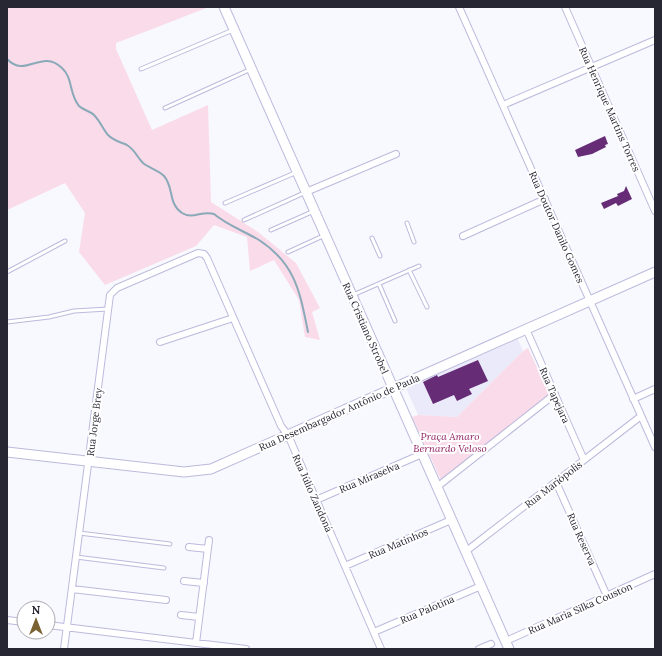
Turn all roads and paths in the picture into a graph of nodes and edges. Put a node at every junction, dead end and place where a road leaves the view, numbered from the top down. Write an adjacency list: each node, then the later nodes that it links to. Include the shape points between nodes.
1 (224, 7): 4 (main road, Rua Cristiano Strobel)
2 (459, 7): 9 (street, Rua Doutor Danilo Gomes)
3 (565, 7): 6 (street, Rua Henrique Martins Torres)
4 (233, 29): 7 (main road, Rua Cristiano Strobel); 8 (lane)
5 (655, 40): 6 (street)
6 (592, 67): 9 (street); 17 (street, Rua Henrique Martins Torres)
7 (251, 69): 10 (lane); 12 (main road, Rua Cristiano Strobel)
8 (141, 70)
9 (503, 105): 14 (street, Rua Doutor Danilo Gomes)
10 (165, 108)
11 (396, 154): 13 (street)
12 (297, 172): 13 (main road, Rua Cristiano Strobel); 15 (lane)
13 (306, 192): 16 (main road, Rua Cristiano Strobel); 18 (lane)
14 (545, 199): 22 (street); 35 (street, Rua Doutor Danilo Gomes)
15 (225, 203)
16 (314, 211): 20 (lane); 21 (main road, Rua Cristiano Strobel)
17 (655, 211)
18 (244, 220)
19 (407, 223): 25 (lane)
20 (271, 230)
21 (325, 236): 26 (lane); 34 (main road, Rua Cristiano Strobel)
22 (463, 236)
23 (372, 238): 28 (lane)
24 (65, 241): 31 (lane)
25 (414, 242)
26 (288, 252)
27 (201, 253): 37 (street, Rua Jorge Brey, via 114,290 110,296); 38 (street, Rua Júlio Zandoná, via 207,258)
28 (380, 256)
29 (419, 266): 30 (lane)
30 (409, 270): 33 (lane); 36 (lane)
31 (7, 272)
32 (655, 272): 35 (main road, Rua Desembargador Antônio de Paula)
33 (379, 284): 34 (lane); 39 (lane)
34 (352, 296): 43 (main road, Rua Cristiano Strobel)
35 (590, 301): 41 (main road, Rua Desembargador Antônio de Paula); 46 (street, Rua Doutor Danilo Gomes)
36 (427, 307)
37 (108, 309): 40 (lane, via 74,311); 53 (street, Rua Jorge Brey)
38 (234, 318): 42 (street); 48 (street, Rua Júlio Zandoná, via 281,426)
39 (395, 321)
40 (7, 322)
41 (526, 329): 43 (main road, Rua Desembargador Antônio de Paula); 45 (street, Rua Tapejara)
42 (160, 342)
43 (393, 388): 48 (main road, Rua Desembargador Antônio de Paula); 51 (main road, Rua Cristiano Strobel)
44 (655, 389): 46 (street)
45 (554, 394): 52 (street, Rua Tapejara); 55 (street)
46 (633, 399): 47 (street, Rua Doutor Danilo Gomes)
47 (641, 416): 49 (street, Rua Doutor Danilo Gomes); 52 (street, Rua Mariópolis)
48 (288, 435): 53 (main road, Rua Desembargador Antônio de Paula, via 202,471 184,472); 56 (street, Rua Júlio Zandoná)
49 (655, 448)
50 (7, 452): 53 (main road, Rua Desembargador Antônio de Paula)
51 (422, 454): 55 (main road, Rua Cristiano Strobel); 56 (street, Rua Miraselva)
52 (584, 460): 54 (street, Rua Mariópolis)
53 (88, 461): 58 (street, Rua Jorge Brey)
54 (556, 482): 63 (street, Rua Mariópolis); 72 (street, Rua Reserva)
55 (436, 487): 57 (main road, Rua Cristiano Strobel)
56 (316, 500): 65 (street, Rua Júlio Zandoná)
57 (451, 520): 63 (main road, Rua Cristiano Strobel); 65 (street, Rua Matinhos)
58 (79, 533): 60 (lane); 64 (street, Rua Jorge Brey)
59 (209, 540): 62 (street)
60 (170, 544)
61 (189, 547): 62 (street)
62 (208, 549): 69 (street)
63 (466, 552): 70 (main road, Rua Cristiano Strobel)
64 (76, 557): 66 (lane); 71 (street, Rua Jorge Brey)
65 (345, 566): 78 (street, Rua Júlio Zandoná)
66 (164, 568)
67 (655, 574): 72 (street, Rua Maria Silka Couston)
68 (184, 581): 69 (street)
69 (204, 583): 75 (street)
70 (481, 586): 78 (street, Rua Palotina); 81 (main road, Rua Cristiano Strobel)
71 (72, 589): 73 (street); 77 (street, Rua Jorge Brey)
72 (607, 596): 81 (street, Rua Maria Silka Couston)
73 (166, 600)
74 (181, 615): 75 (street)
75 (199, 617): 79 (street)
76 (56, 626): 77 (street)
77 (67, 628): 79 (street); 82 (street, Rua Jorge Brey)
78 (374, 632): 84 (street, Rua Júlio Zandoná)
79 (196, 643): 83 (street)
80 (491, 644): 85 (street)
81 (507, 645)
82 (64, 649)
83 (246, 649)
84 (381, 649)
85 (479, 649)

